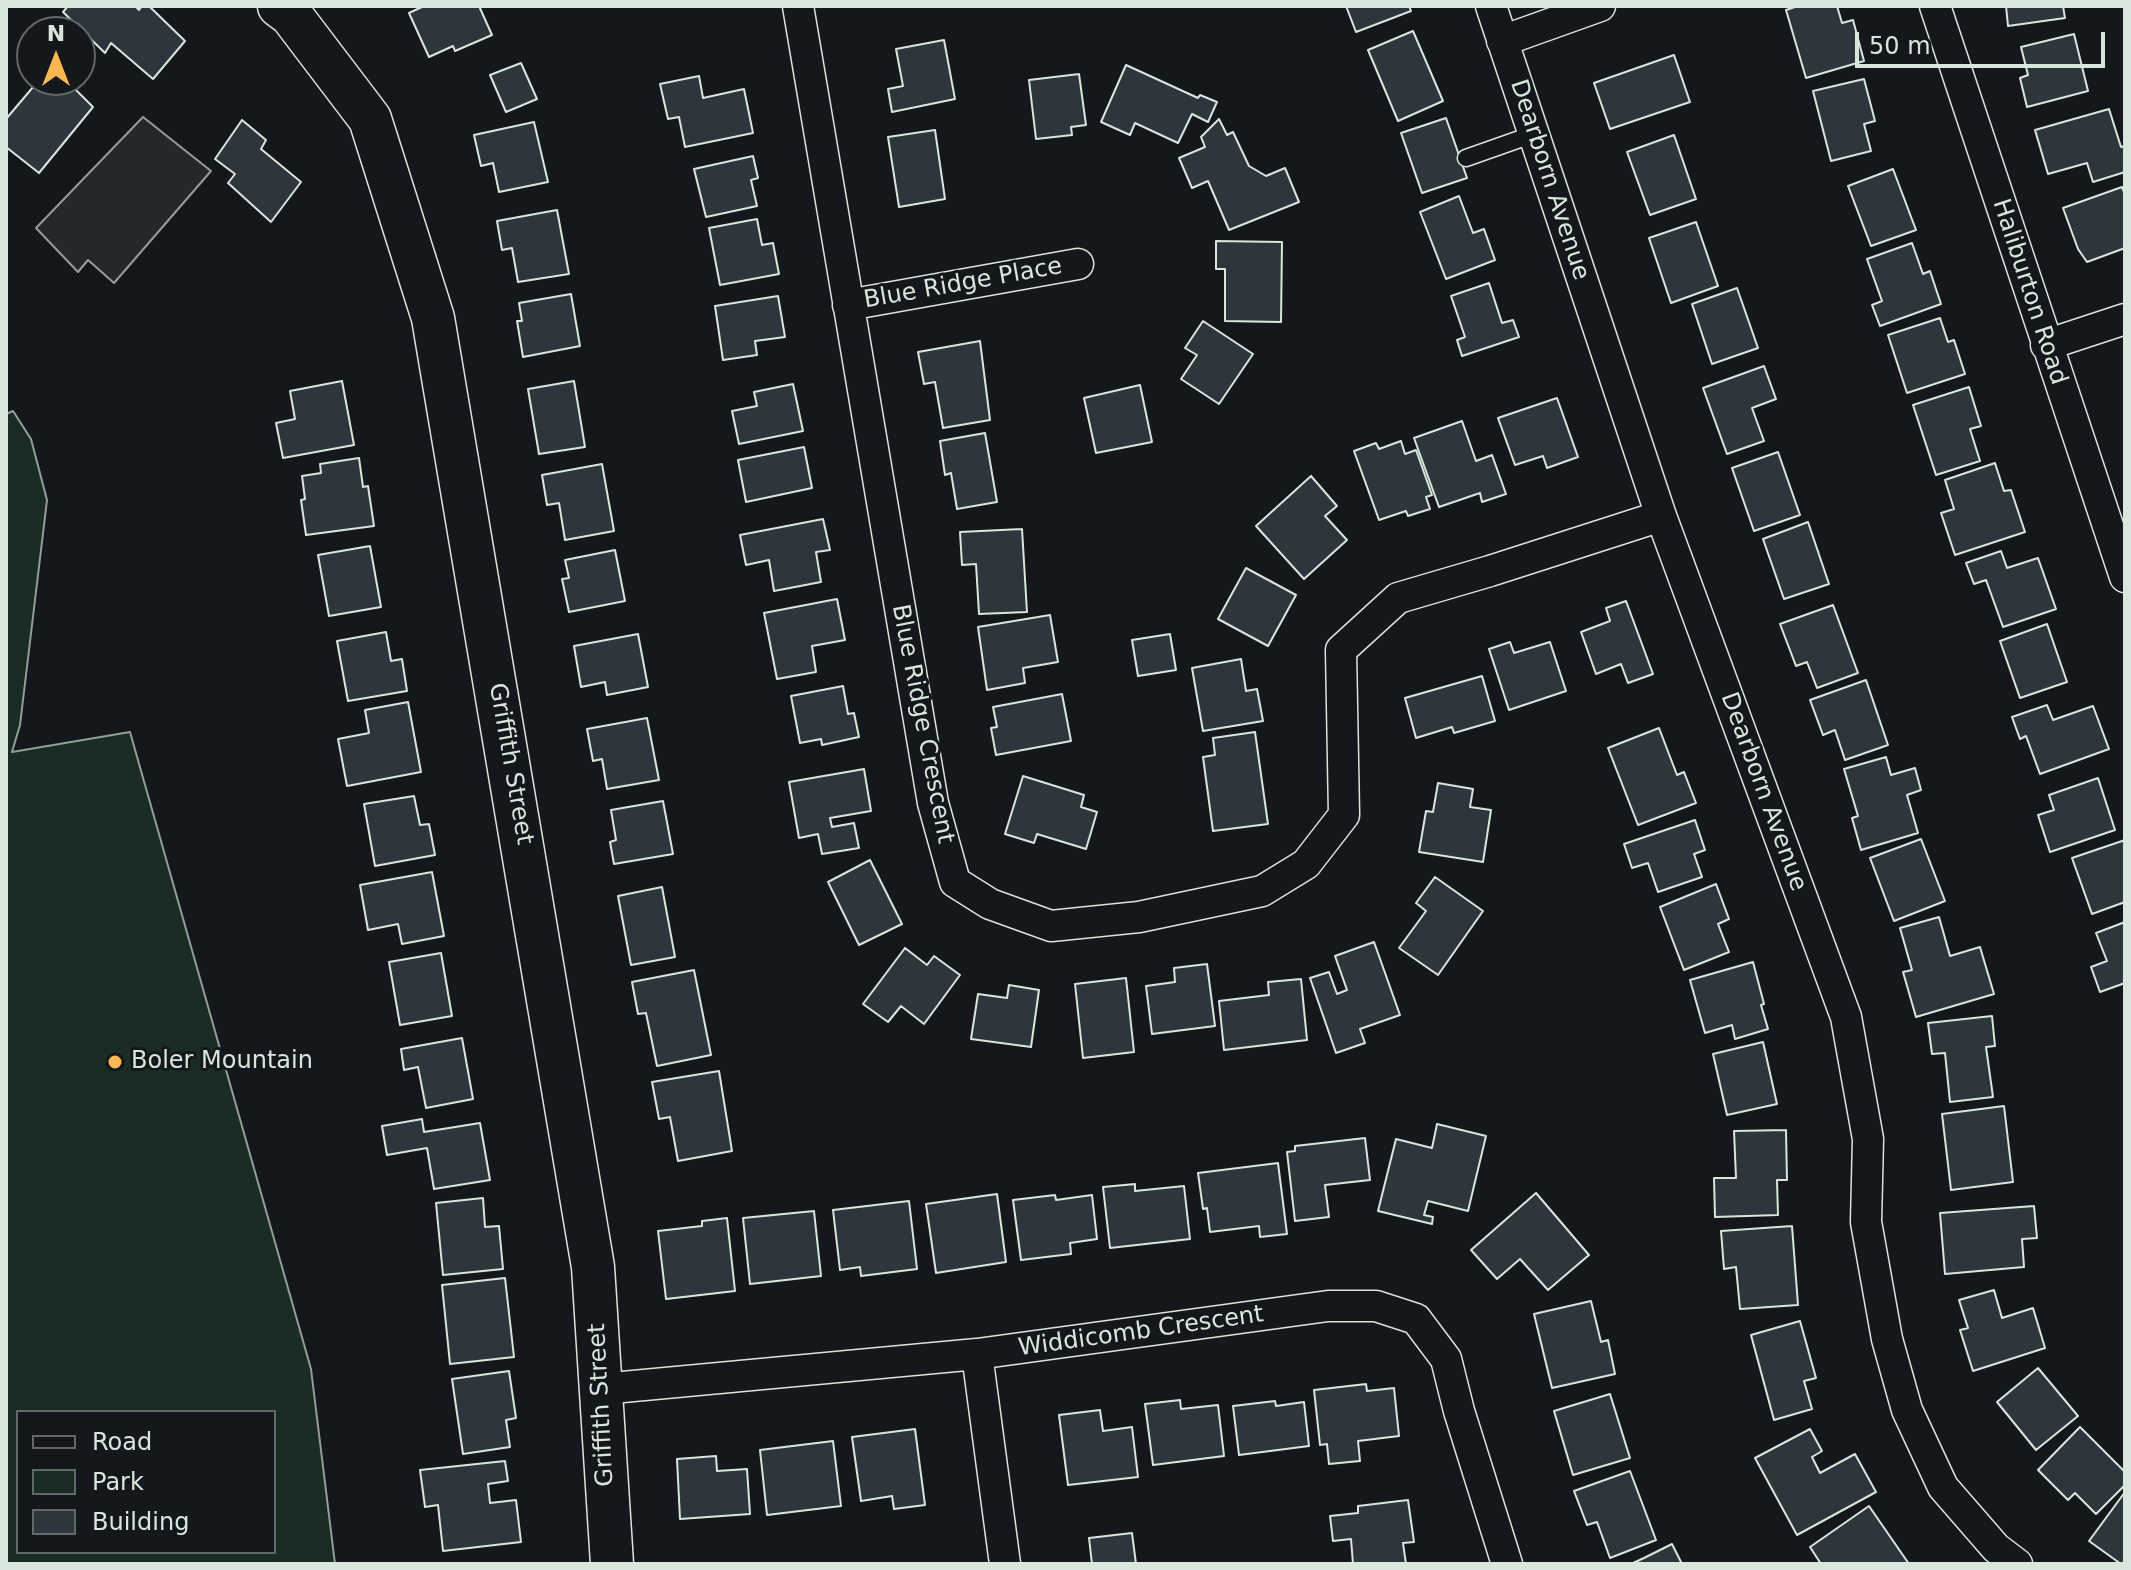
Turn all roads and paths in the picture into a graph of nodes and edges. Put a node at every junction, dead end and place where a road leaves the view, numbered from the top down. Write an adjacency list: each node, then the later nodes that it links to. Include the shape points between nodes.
1 (798, 6): 10 (street, Blue Ridge Crescent)
2 (1491, 6): 6 (street, Dearborn Avenue)
3 (1600, 6): 6 (street)
4 (1935, 6): 12 (street, Haliburton Road)
5 (291, 9): 16 (street, Griffith Street, via 370,119 433,318 593,1267)
6 (1502, 41): 7 (street, Dearborn Avenue)
7 (1534, 134): 8 (lane); 13 (street, Dearborn Avenue)
8 (1466, 158)
9 (1078, 264): 10 (street, Blue Ridge Place)
10 (848, 305): 13 (street, Blue Ridge Crescent, via 933,803 955,882 990,904 1051,926 1139,917 1262,891 1306,864 1344,815 1341,650 1398,598)
11 (2125, 319): 12 (street)
12 (2046, 345): 14 (street, Haliburton Road)
13 (1661, 516): 20 (street, Dearborn Avenue, via 1846,1017 1868,1139 1866,1222 1887,1339 1907,1410 1943,1487 1996,1548)
14 (2125, 577)
15 (977, 1354): 16 (street, Widdicomb Crescent); 18 (street); 19 (street, Widdicomb Crescent, via 1328,1306 1376,1306 1416,1319 1446,1359)
16 (601, 1389): 17 (street, Griffith Street)
17 (612, 1564)
18 (1005, 1564)
19 (1507, 1564)
20 (2017, 1564)

